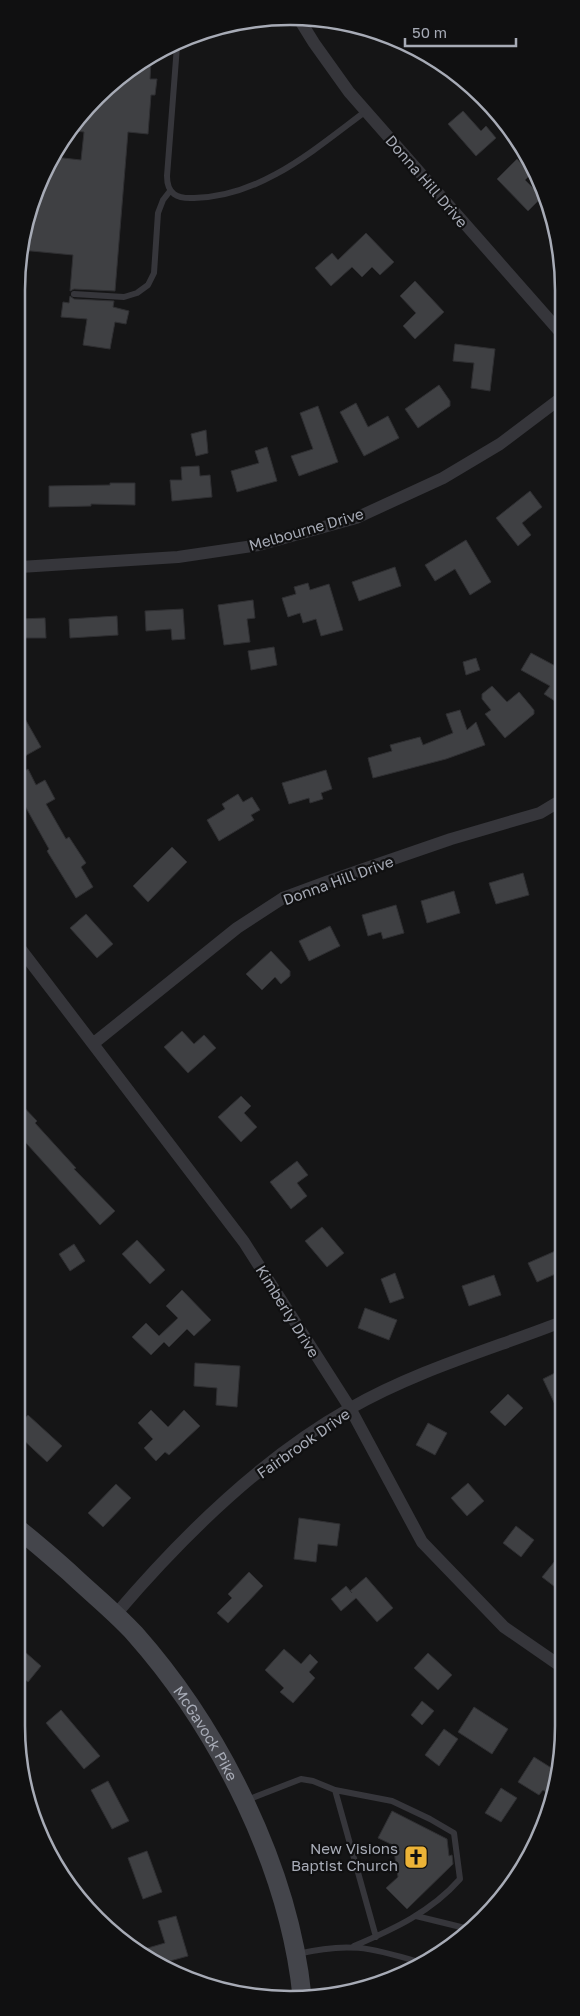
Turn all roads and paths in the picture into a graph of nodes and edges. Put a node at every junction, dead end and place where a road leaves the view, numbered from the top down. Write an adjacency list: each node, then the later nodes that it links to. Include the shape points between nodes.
1 (303, 26): 3 (street, Donna Hill Drive, via 330,67)
2 (177, 50): 4 (lane, via 166,176)
3 (366, 111): 4 (lane, via 280,172 246,188 192,198 176,196); 6 (street, Donna Hill Drive)
4 (170, 191): 5 (lane, via 158,213 154,273 148,285 124,297)
5 (74, 294)
6 (555, 327)
7 (555, 403): 8 (street, Melbourne Drive, via 500,444 443,478 356,518 259,545 196,554)
8 (25, 567)
9 (555, 804): 11 (street, Donna Hill Drive, via 540,813 451,839 284,898 237,928)
10 (25, 955): 11 (street, Kimberly Drive)
11 (94, 1043): 13 (street, Kimberly Drive, via 244,1242)
12 (555, 1324): 13 (street, Fairbrook Drive, via 444,1364)
13 (350, 1408): 15 (street, Fairbrook Drive, via 287,1451 221,1506 165,1560); 16 (street, Kimberly Drive, via 422,1542 504,1627)
14 (25, 1535): 15 (main road, McGavock Pike)
15 (116, 1614): 18 (main road, McGavock Pike, via 184,1698 224,1761)
16 (555, 1662)
17 (335, 1790): 18 (lane, via 301,1779); 19 (lane, via 392,1801 454,1833 460,1879); 21 (lane)
18 (245, 1802): 23 (main road, McGavock Pike, via 266,1854)
19 (416, 1916): 20 (lane); 21 (lane)
20 (462, 1927)
21 (376, 1937): 22 (lane)
22 (354, 1946): 23 (lane, via 332,1946); 24 (lane)
23 (296, 1954): 25 (main road, McGavock Pike)
24 (413, 1960)
25 (301, 1990)

